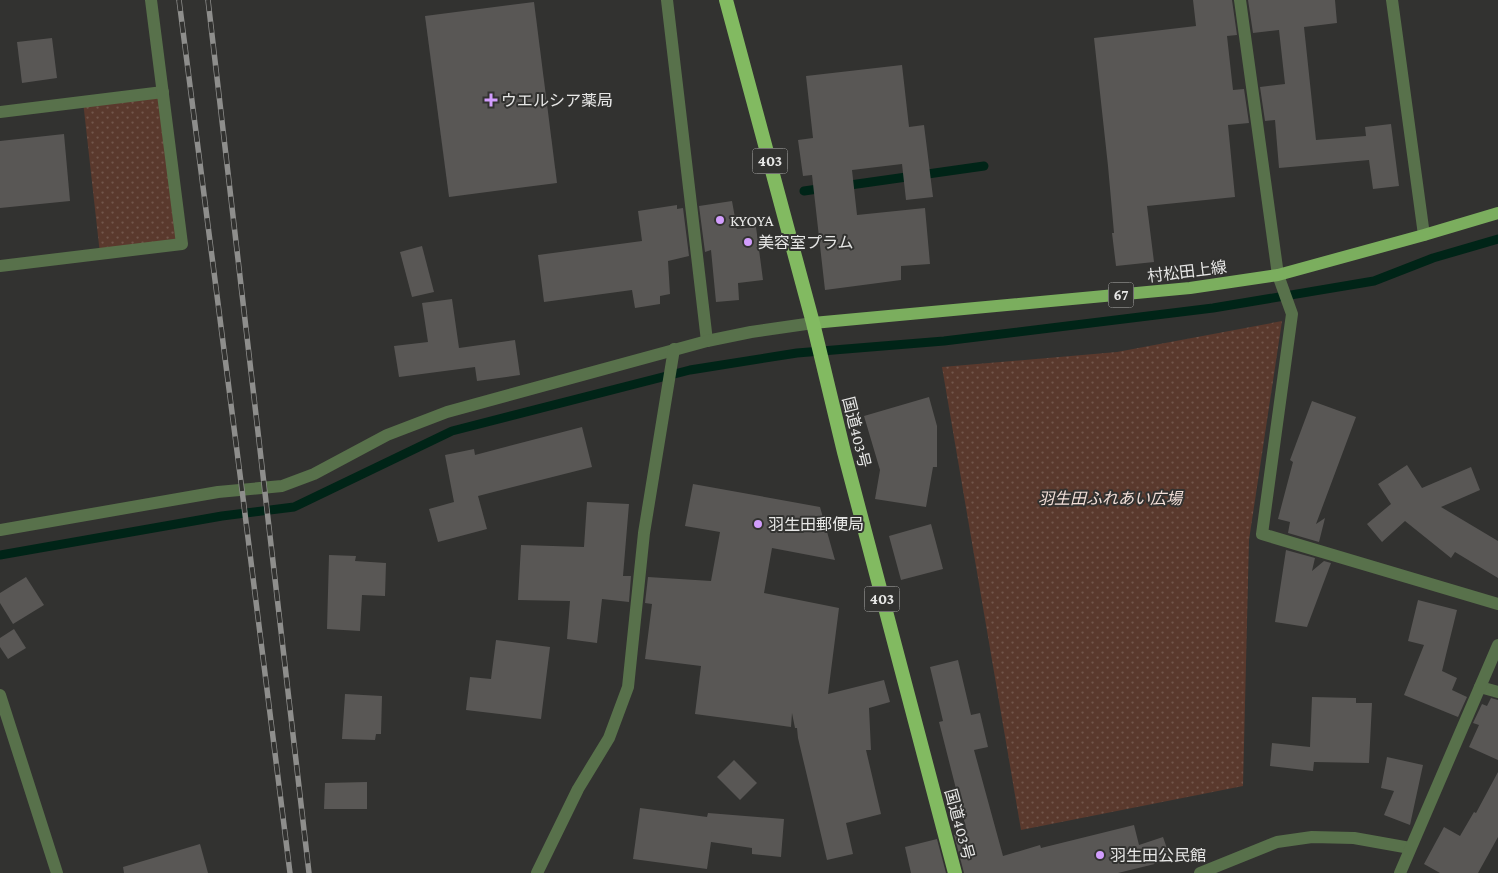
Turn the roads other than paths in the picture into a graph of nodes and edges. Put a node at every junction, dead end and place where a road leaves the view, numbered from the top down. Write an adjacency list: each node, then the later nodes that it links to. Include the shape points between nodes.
1 (151, 0): 6 (street)
2 (667, 0): 13 (street)
3 (726, 0): 12 (highway, 国道403号 / 403)
4 (1240, 0): 11 (street)
5 (1392, 0): 9 (street)
6 (163, 92): 7 (street); 10 (street, via 182,244)
7 (0, 112)
8 (1498, 213): 9 (main road, 村松田上線 / 67)
9 (1424, 236): 11 (main road, 村松田上線 / 67)
10 (0, 266)
11 (1278, 274): 12 (main road, 村松田上線 / 67, via 1190,288); 16 (street, via 1292,314 1262,534)
12 (813, 323): 13 (street); 24 (highway, 国道403号 / 403)
13 (707, 340): 14 (street)
14 (674, 349): 15 (street, via 447,412 387,435 314,474 282,486 218,492); 23 (street, via 644,533 628,687 610,738 578,789)
15 (0, 530)
16 (1498, 604)
17 (1498, 645): 18 (street)
18 (1480, 687): 19 (street); 21 (street)
19 (1498, 692)
20 (0, 695): 22 (street)
21 (1410, 848): 25 (street, via 1354,838 1312,836 1277,842); 26 (street)
22 (57, 873)
23 (537, 873)
24 (955, 873)
25 (1200, 873)
26 (1400, 873)

